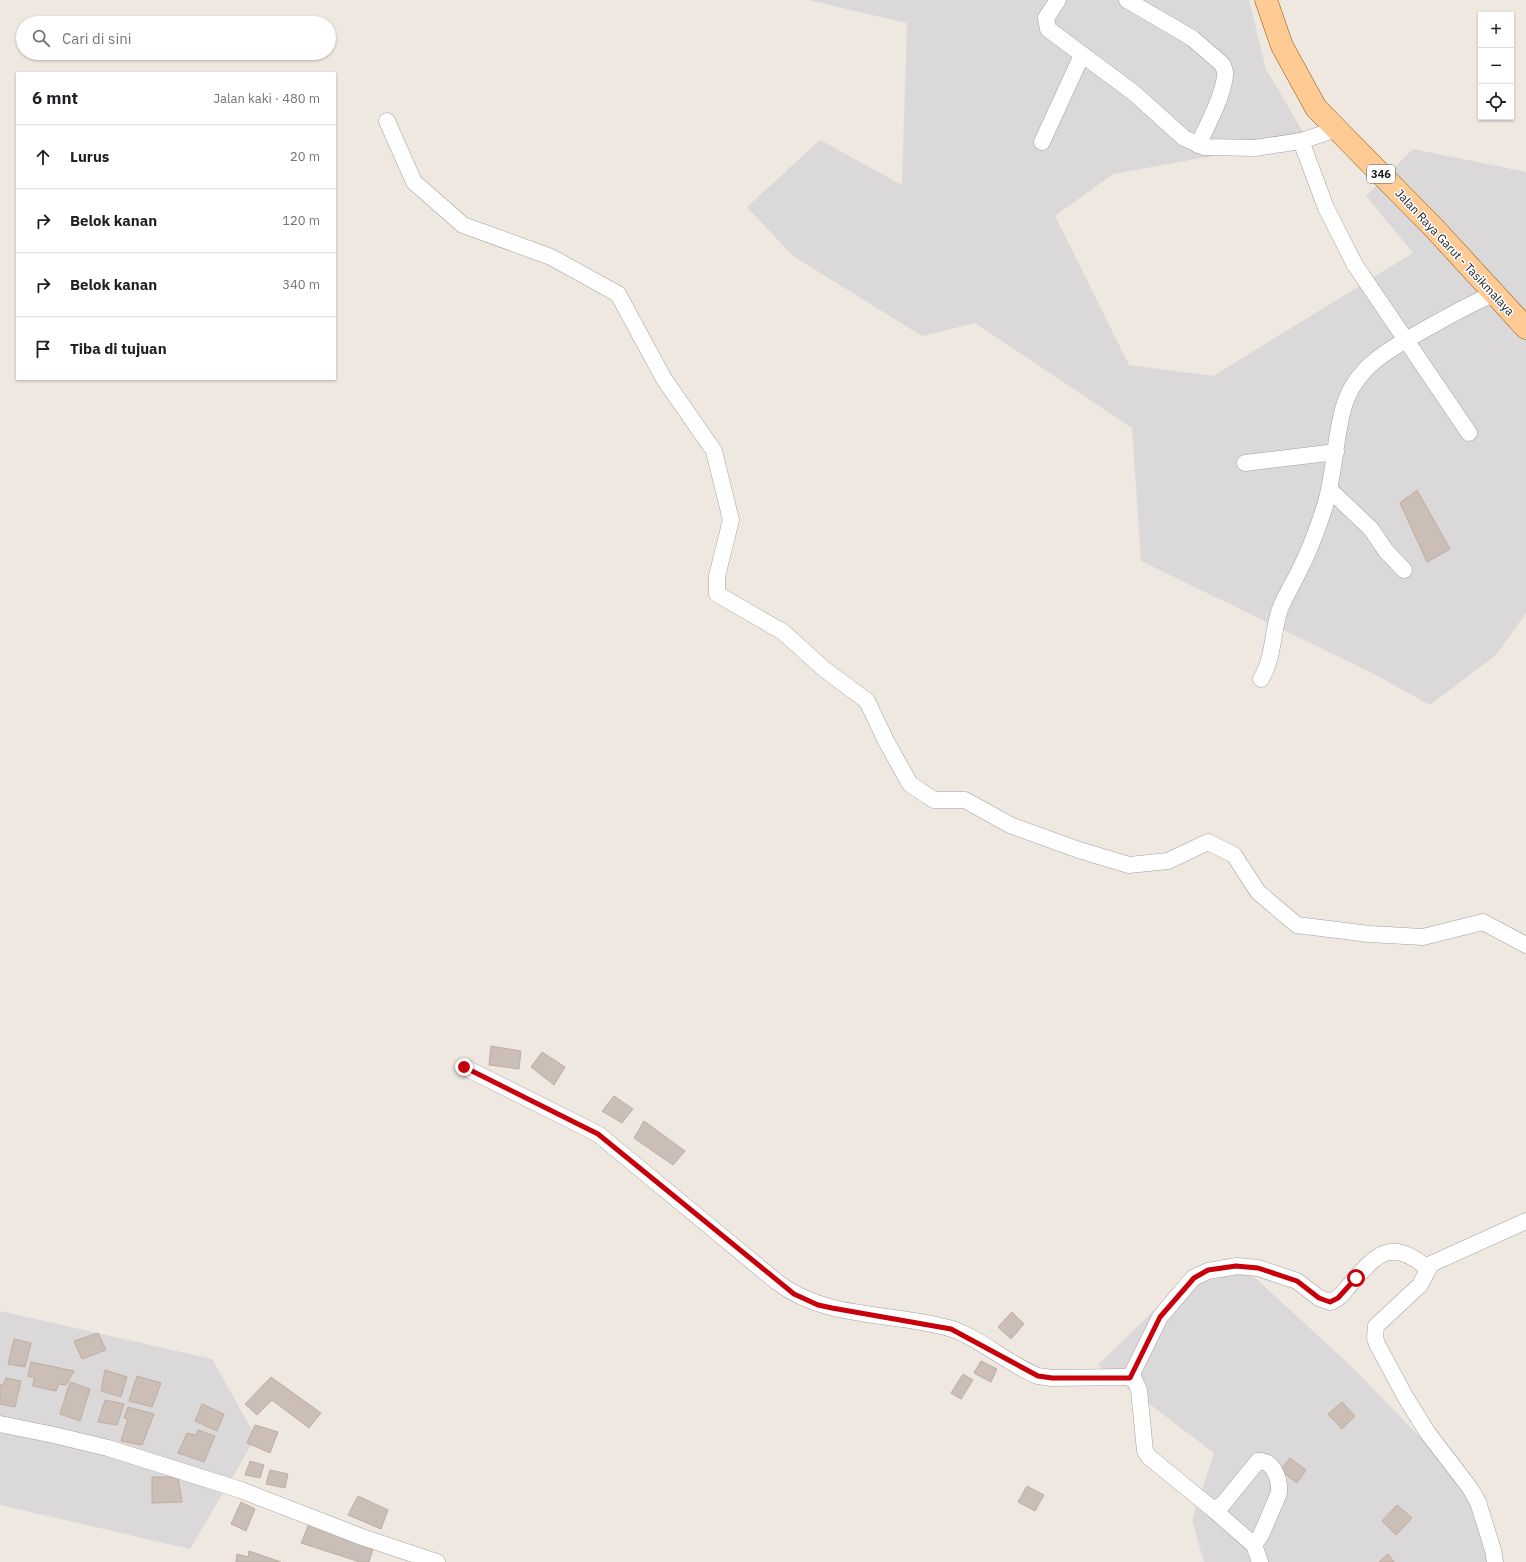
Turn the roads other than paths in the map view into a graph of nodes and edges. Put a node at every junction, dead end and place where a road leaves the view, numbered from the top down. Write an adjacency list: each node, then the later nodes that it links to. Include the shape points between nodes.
1 (1058, 0): 4 (street, via 1046,18 1047,27)
2 (1128, 0): 9 (street, via 1192,38 1222,64 1225,77 1214,112)
3 (1266, 0): 6 (main road, Jalan Raya Garut - Tasikmalaya / 346, via 1282,46 1302,84 1316,108)
4 (1082, 55): 8 (street); 9 (street, via 1134,93 1184,138)
5 (387, 121): 19 (street, via 414,182 463,225 550,257 618,294 664,379 714,451 731,520 717,576 717,594 783,632 824,669 867,701 910,784 934,800 965,800 1010,825 1129,865 1168,861 1208,842 1234,855 1258,892 1297,925 1369,934 1423,937 1483,922)
6 (1337, 129): 7 (street); 10 (main road, Jalan Raya Garut - Tasikmalaya / 346)
7 (1301, 141): 9 (street, via 1255,148); 12 (street, via 1326,208 1355,265)
8 (1042, 142)
9 (1198, 145)
10 (1495, 292): 11 (main road, Jalan Raya Garut - Tasikmalaya / 346); 12 (street)
11 (1526, 328)
12 (1406, 339): 13 (street); 14 (street, via 1373,361 1353,386 1344,405)
13 (1469, 433)
14 (1336, 452): 15 (street); 16 (street)
15 (1244, 463)
16 (1330, 490): 17 (street, via 1371,529 1386,551); 18 (street, via 1306,557 1282,604 1268,665)
17 (1404, 570)
18 (1261, 679)
19 (1526, 945)
20 (464, 1067): 23 (street, via 598,1134 777,1282 806,1300 832,1308 951,1329 1038,1376)
21 (1526, 1221): 22 (street, via 1434,1262)
22 (1423, 1271): 23 (street, via 1397,1251 1389,1251 1380,1255 1338,1298 1330,1302 1319,1298 1297,1281 1258,1268 1236,1266 1208,1270 1194,1278 1160,1317); 29 (street, via 1376,1326 1376,1340 1388,1367 1427,1432 1478,1502)
23 (1130, 1378): 25 (street, via 1136,1382 1139,1390 1146,1451 1149,1457)
24 (0, 1424): 27 (street, via 108,1448 241,1490 362,1537)
25 (1214, 1510): 26 (street); 26 (street, via 1223,1504 1255,1463 1262,1461 1273,1469 1279,1477 1279,1493)
26 (1254, 1545): 28 (street)
27 (437, 1562)
28 (1260, 1562)
29 (1495, 1562)

